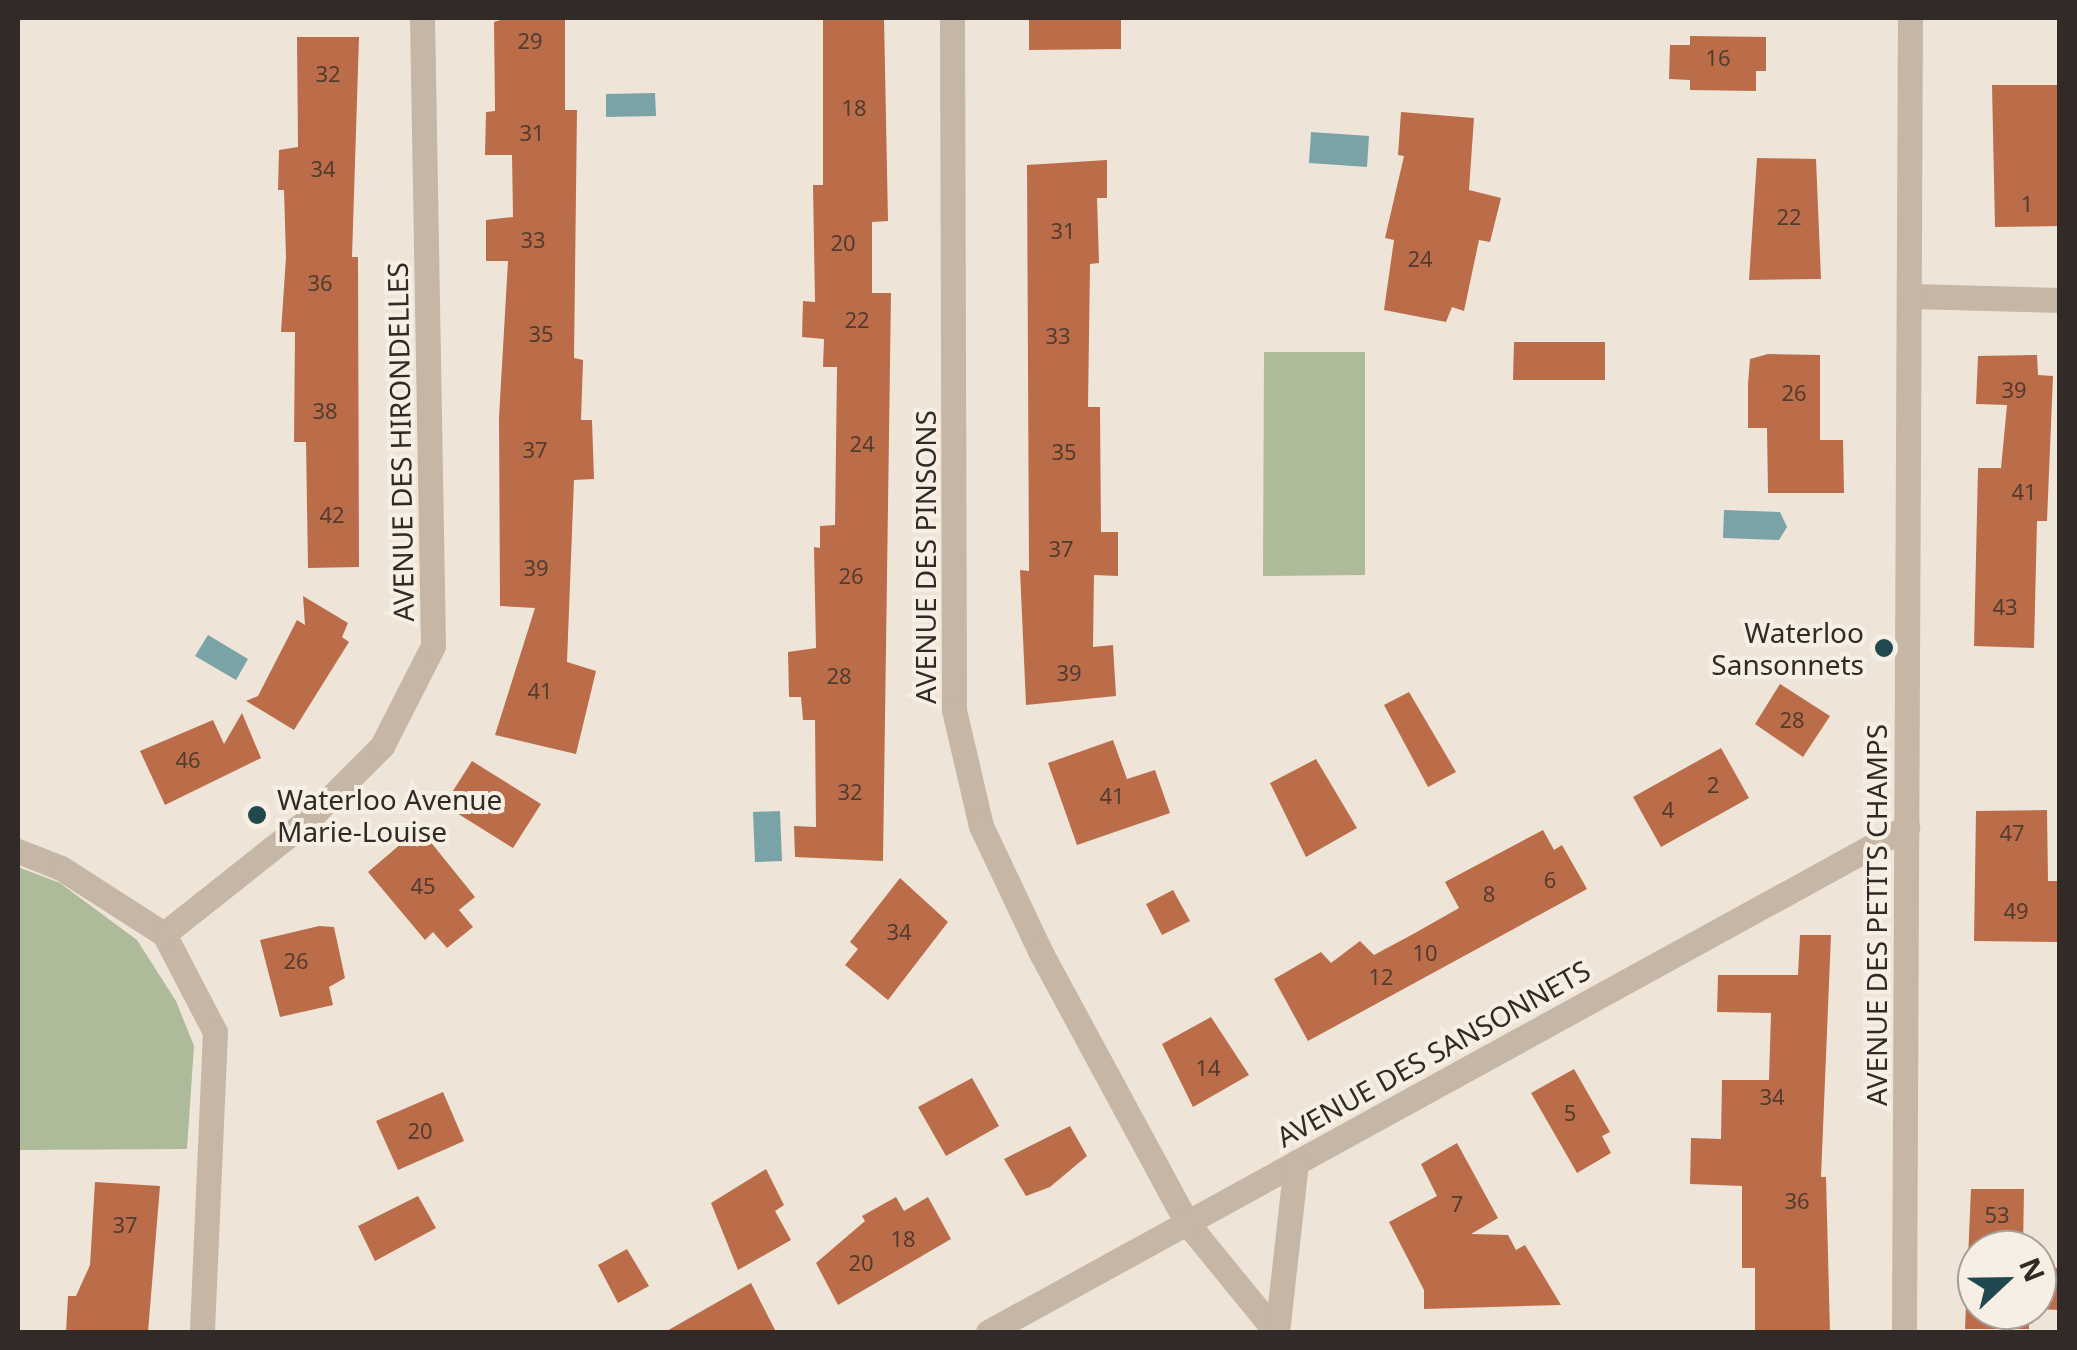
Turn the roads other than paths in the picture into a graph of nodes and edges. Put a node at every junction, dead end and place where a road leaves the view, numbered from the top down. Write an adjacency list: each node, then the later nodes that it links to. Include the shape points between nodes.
1 (422, 18): 8 (street, AVENUE DES HIRONDELLES, via 432,646 382,746 308,820)
2 (952, 18): 10 (street, AVENUE DES PINSONS, via 954,710 981,826 1041,954)
3 (1910, 18): 4 (street, AVENUE DES PETITS CHAMPS)
4 (1911, 296): 5 (street); 6 (street, AVENUE DES PETITS CHAMPS)
5 (2060, 300)
6 (1907, 827): 9 (street, AVENUE DES SANSONNETS); 14 (street, AVENUE DES PETITS CHAMPS)
7 (18, 851): 8 (street, via 61,868)
8 (164, 934): 11 (street, via 215,1032)
9 (1296, 1162): 10 (street, AVENUE DES SANSONNETS); 13 (street)
10 (1187, 1223): 12 (street, AVENUE DES SANSONNETS); 13 (street, AVENUE DES PINSONS)
11 (202, 1332)
12 (988, 1332)
13 (1276, 1332)
14 (1904, 1332)

